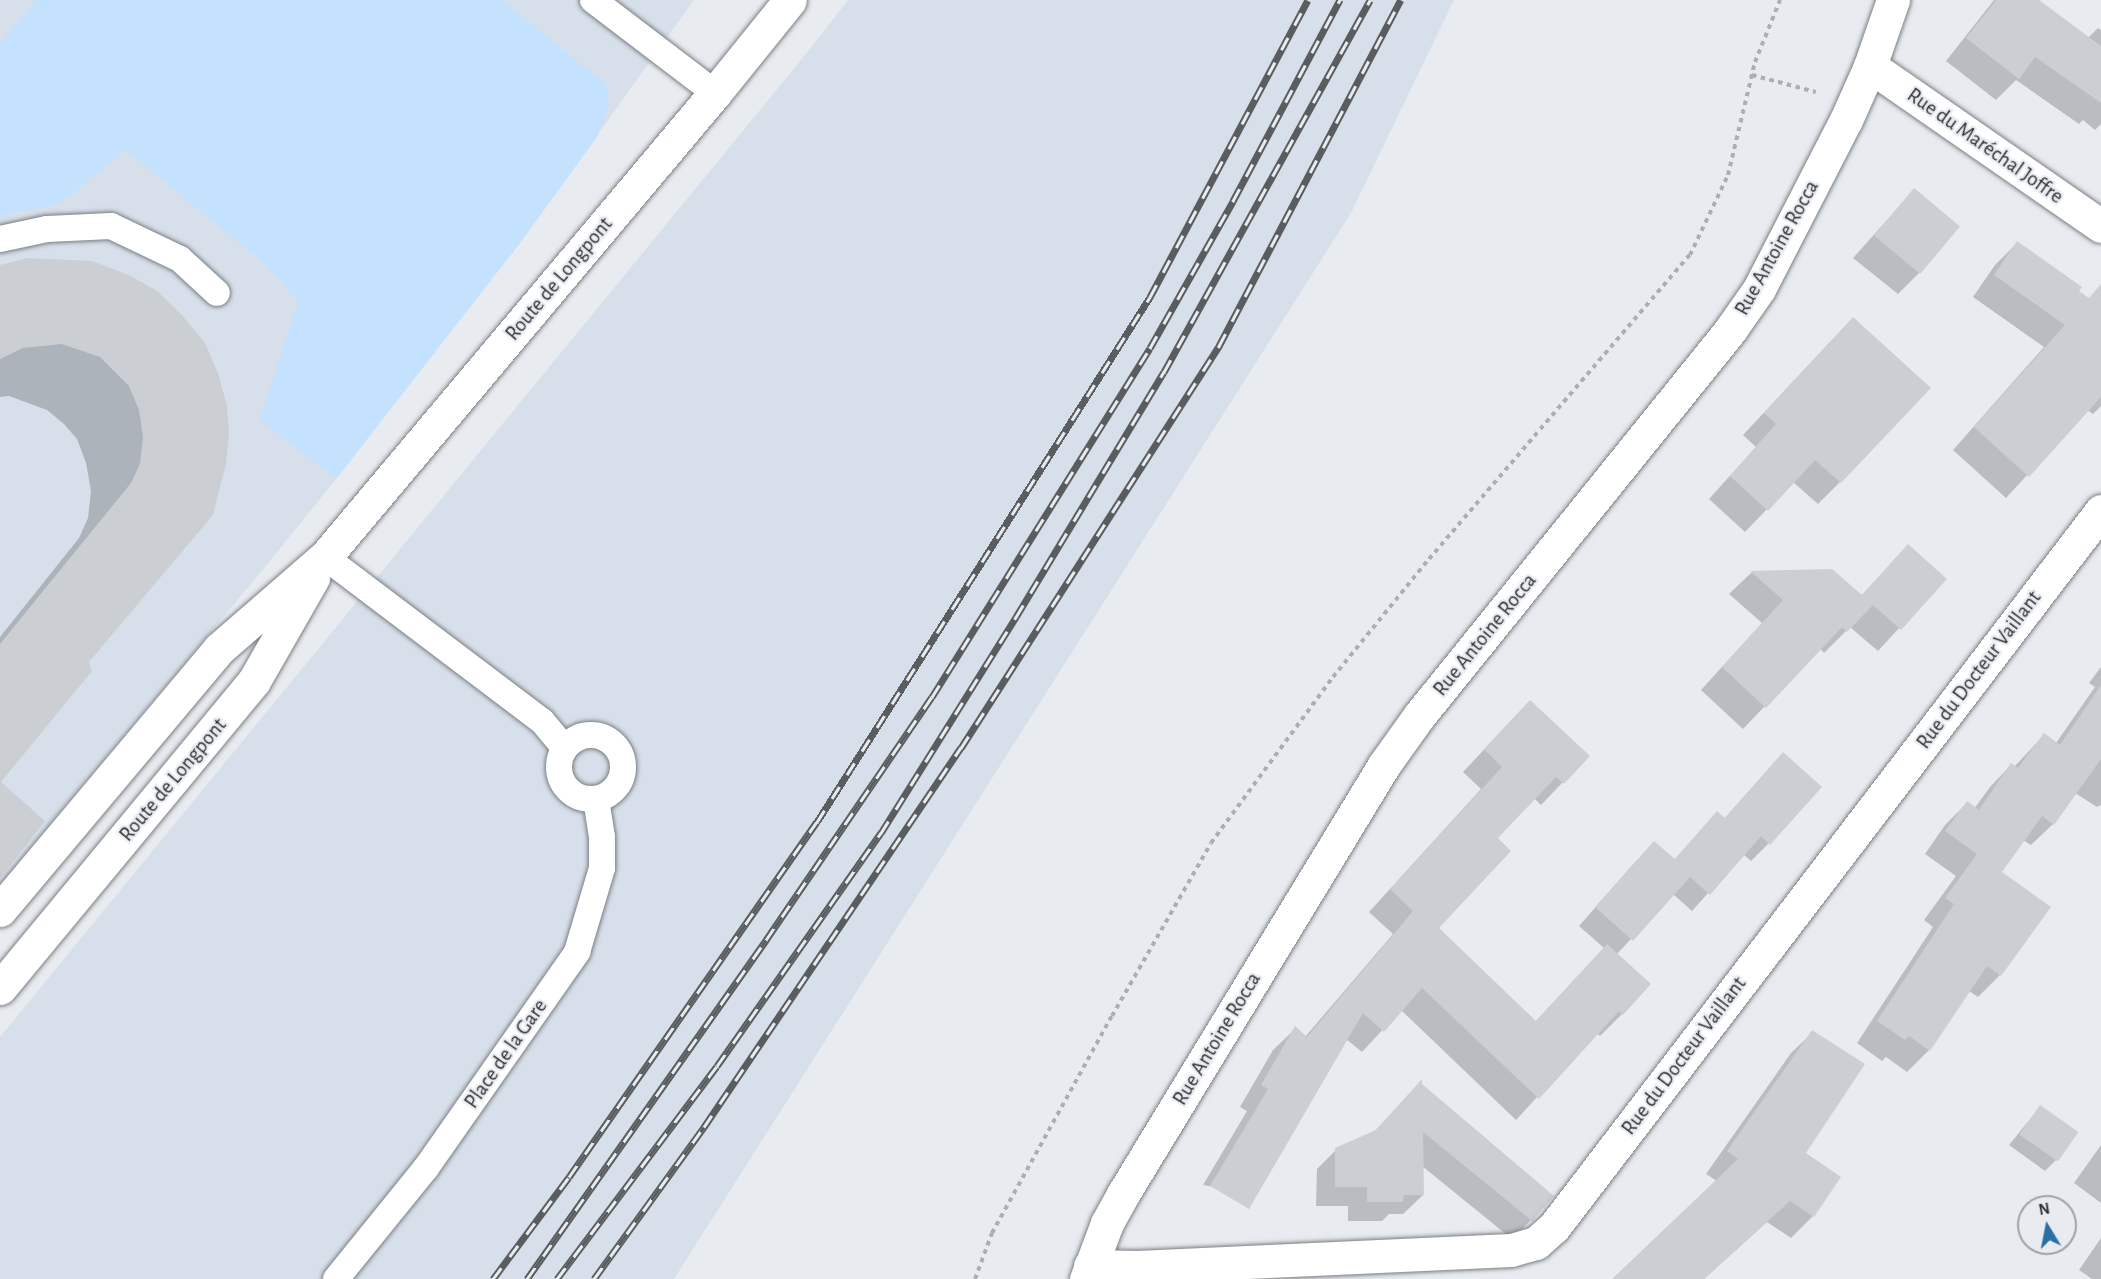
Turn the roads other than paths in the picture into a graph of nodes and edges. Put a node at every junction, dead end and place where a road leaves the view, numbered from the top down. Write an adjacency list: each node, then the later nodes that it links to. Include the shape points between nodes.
1 (593, 0): 5 (lane)
2 (790, 0): 5 (street, Route de Longpont)
3 (1893, 0): 4 (street, Rue Antoine Rocca)
4 (1870, 66): 6 (street, Rue du Maréchal Joffre); 15 (street, Rue Antoine Rocca, via 1759,289 1731,330 1419,716 1384,765 1123,1194)
5 (715, 93): 10 (street, Route de Longpont)
6 (2101, 226)
7 (0, 239): 8 (lane, via 47,229 111,226 180,259)
8 (217, 292)
9 (2101, 511): 15 (street, Rue du Docteur Vaillant, via 1561,1217 1536,1243 1511,1251 1137,1267)
10 (325, 557): 11 (lane, via 542,721); 13 (street, Route de Longpont, via 219,649); 14 (street, Route de Longpont, via 254,681)
11 (565, 748): 12 (lane, via 560,757 561,779 575,795); 12 (lane, via 573,739 595,735 606,738 618,750 624,766 622,777 607,795)
12 (596, 799): 16 (lane, Place de la Gare, via 602,868 577,952 426,1168)
13 (0, 910)
14 (0, 988)
15 (1088, 1273)
16 (336, 1279)

